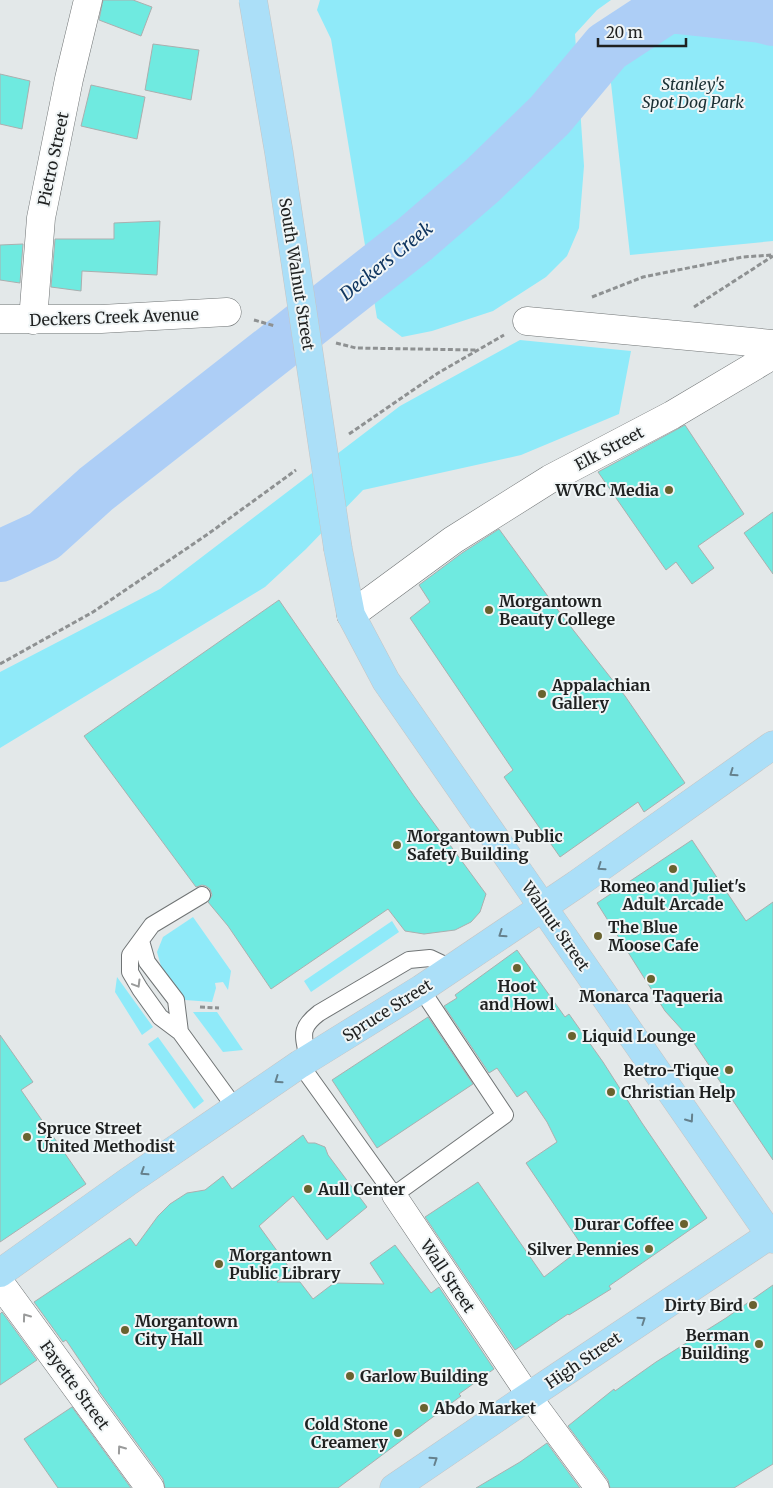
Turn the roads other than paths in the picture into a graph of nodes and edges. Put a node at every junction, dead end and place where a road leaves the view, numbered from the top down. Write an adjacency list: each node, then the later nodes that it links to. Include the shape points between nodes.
1 (88, 0): 5 (street, Pietro Street, via 41,218)
2 (252, 0): 9 (main road, South Walnut Street, bridge, via 279,153)
3 (227, 312): 5 (street, Deckers Creek Avenue)
4 (0, 319): 5 (street, Deckers Creek Avenue)
5 (33, 320)
6 (527, 321): 7 (street)
7 (773, 344)
8 (773, 355): 10 (street, Elk Street, via 672,415 550,478 453,540)
9 (338, 549): 10 (main road, Walnut Street)
10 (351, 615): 13 (main road, Walnut Street, via 386,681)
11 (773, 745): 13 (main road, Spruce Street, one-way to 13)
12 (202, 895): 14 (lane, via 152,925)
13 (542, 906): 15 (main road, Spruce Street, one-way to 15); 21 (main road, Walnut Street, one-way to 21)
14 (141, 941): 17 (lane, via 148,962 176,1000); 17 (lane, one-way to 17, via 130,955 130,972 160,1017)
15 (452, 968): 16 (main road, Spruce Street); 18 (lane, via 430,958 409,960 319,1013 308,1022 304,1032)
16 (421, 990): 18 (main road, Spruce Street); 20 (lane, via 505,1115)
17 (180, 1032): 19 (lane)
18 (304, 1062): 19 (main road, Spruce Street, one-way to 19); 20 (lane, Wall Street)
19 (236, 1109): 22 (main road, Spruce Street, one-way to 22)
20 (394, 1194): 24 (street, Wall Street)
21 (772, 1236): 24 (main road, High Street, one-way to 21)
22 (0, 1273)
23 (0, 1283): 25 (street, Fayette Street, one-way to 23)
24 (529, 1396): 26 (main road, High Street, one-way to 24); 27 (street, Wall Street)
25 (150, 1488)
26 (394, 1488)
27 (597, 1488)

